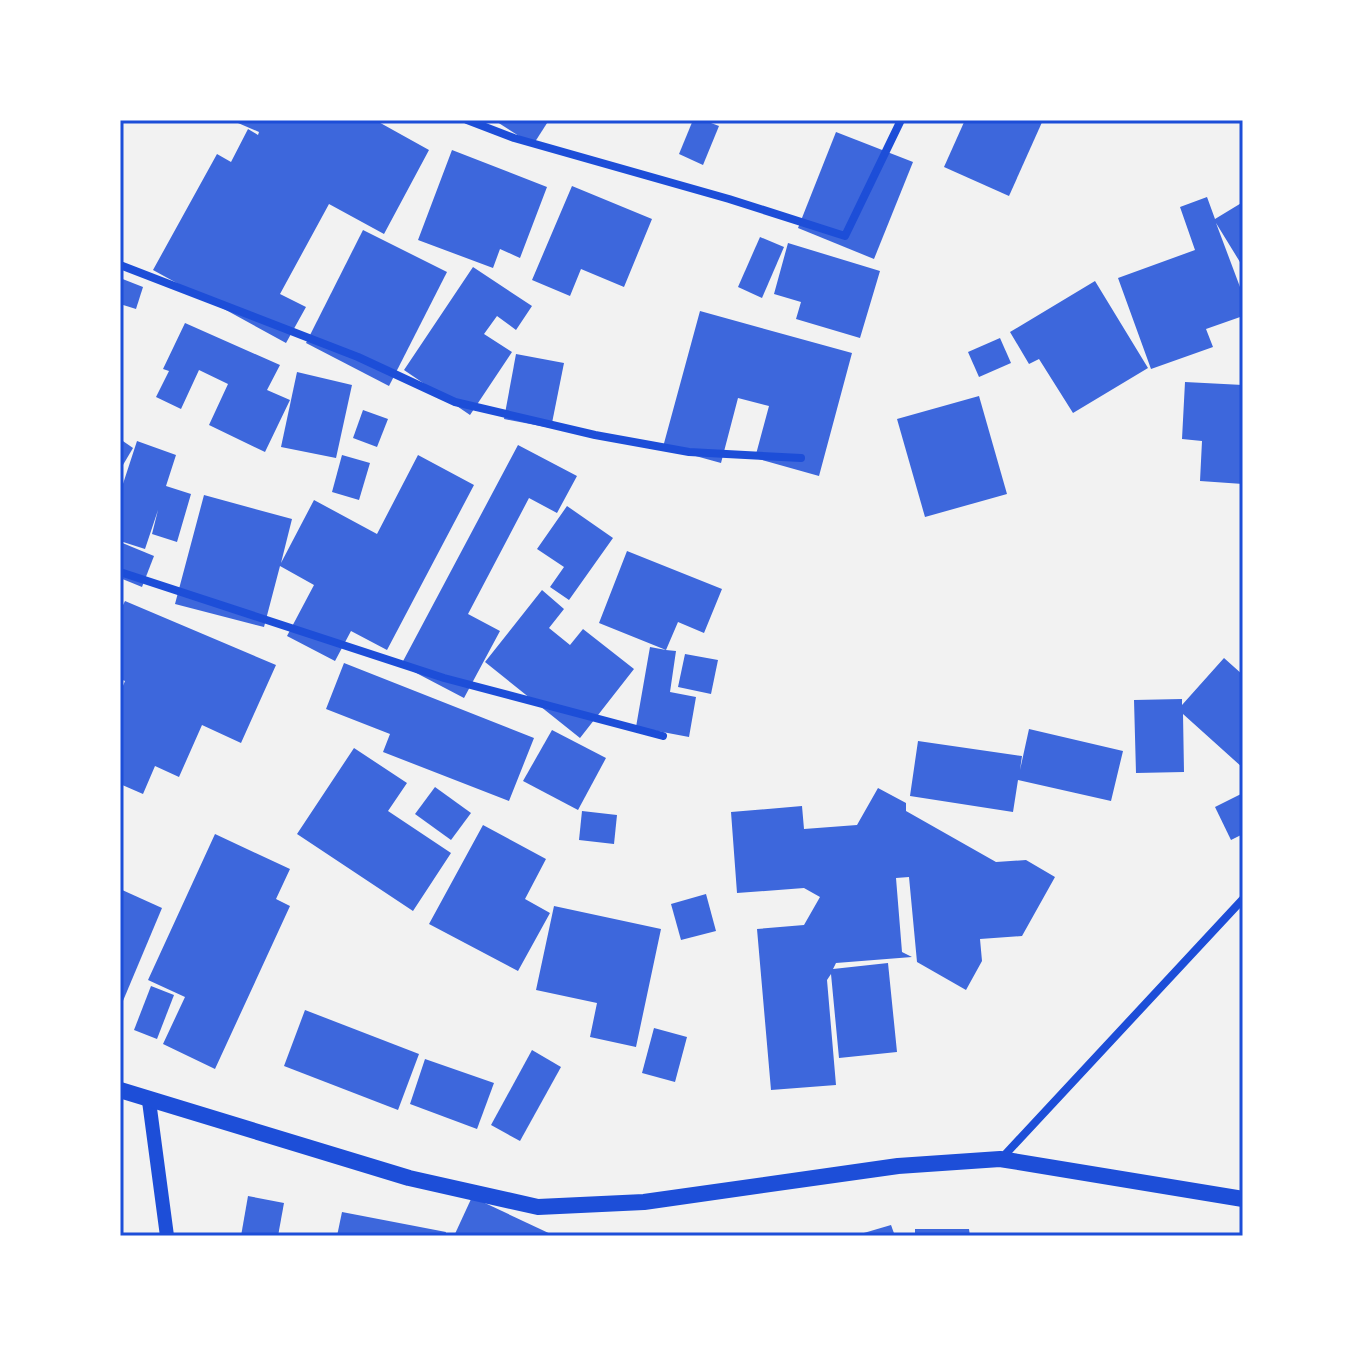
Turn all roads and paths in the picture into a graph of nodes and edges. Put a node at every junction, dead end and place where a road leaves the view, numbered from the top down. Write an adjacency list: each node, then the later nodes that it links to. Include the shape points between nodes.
1 (467, 120): 2 (street, via 845,236)
2 (901, 120)
3 (120, 265): 4 (street, via 358,357 455,402 689,452)
4 (801, 458)
5 (120, 572): 6 (street, via 444,678)
6 (663, 736)
7 (1243, 899): 10 (street)
8 (120, 1090): 9 (main road)
9 (149, 1101): 10 (main road, via 409,1178 538,1207 644,1202 898,1166); 12 (street)
10 (1000, 1159): 11 (main road)
11 (1243, 1199)
12 (167, 1236)

